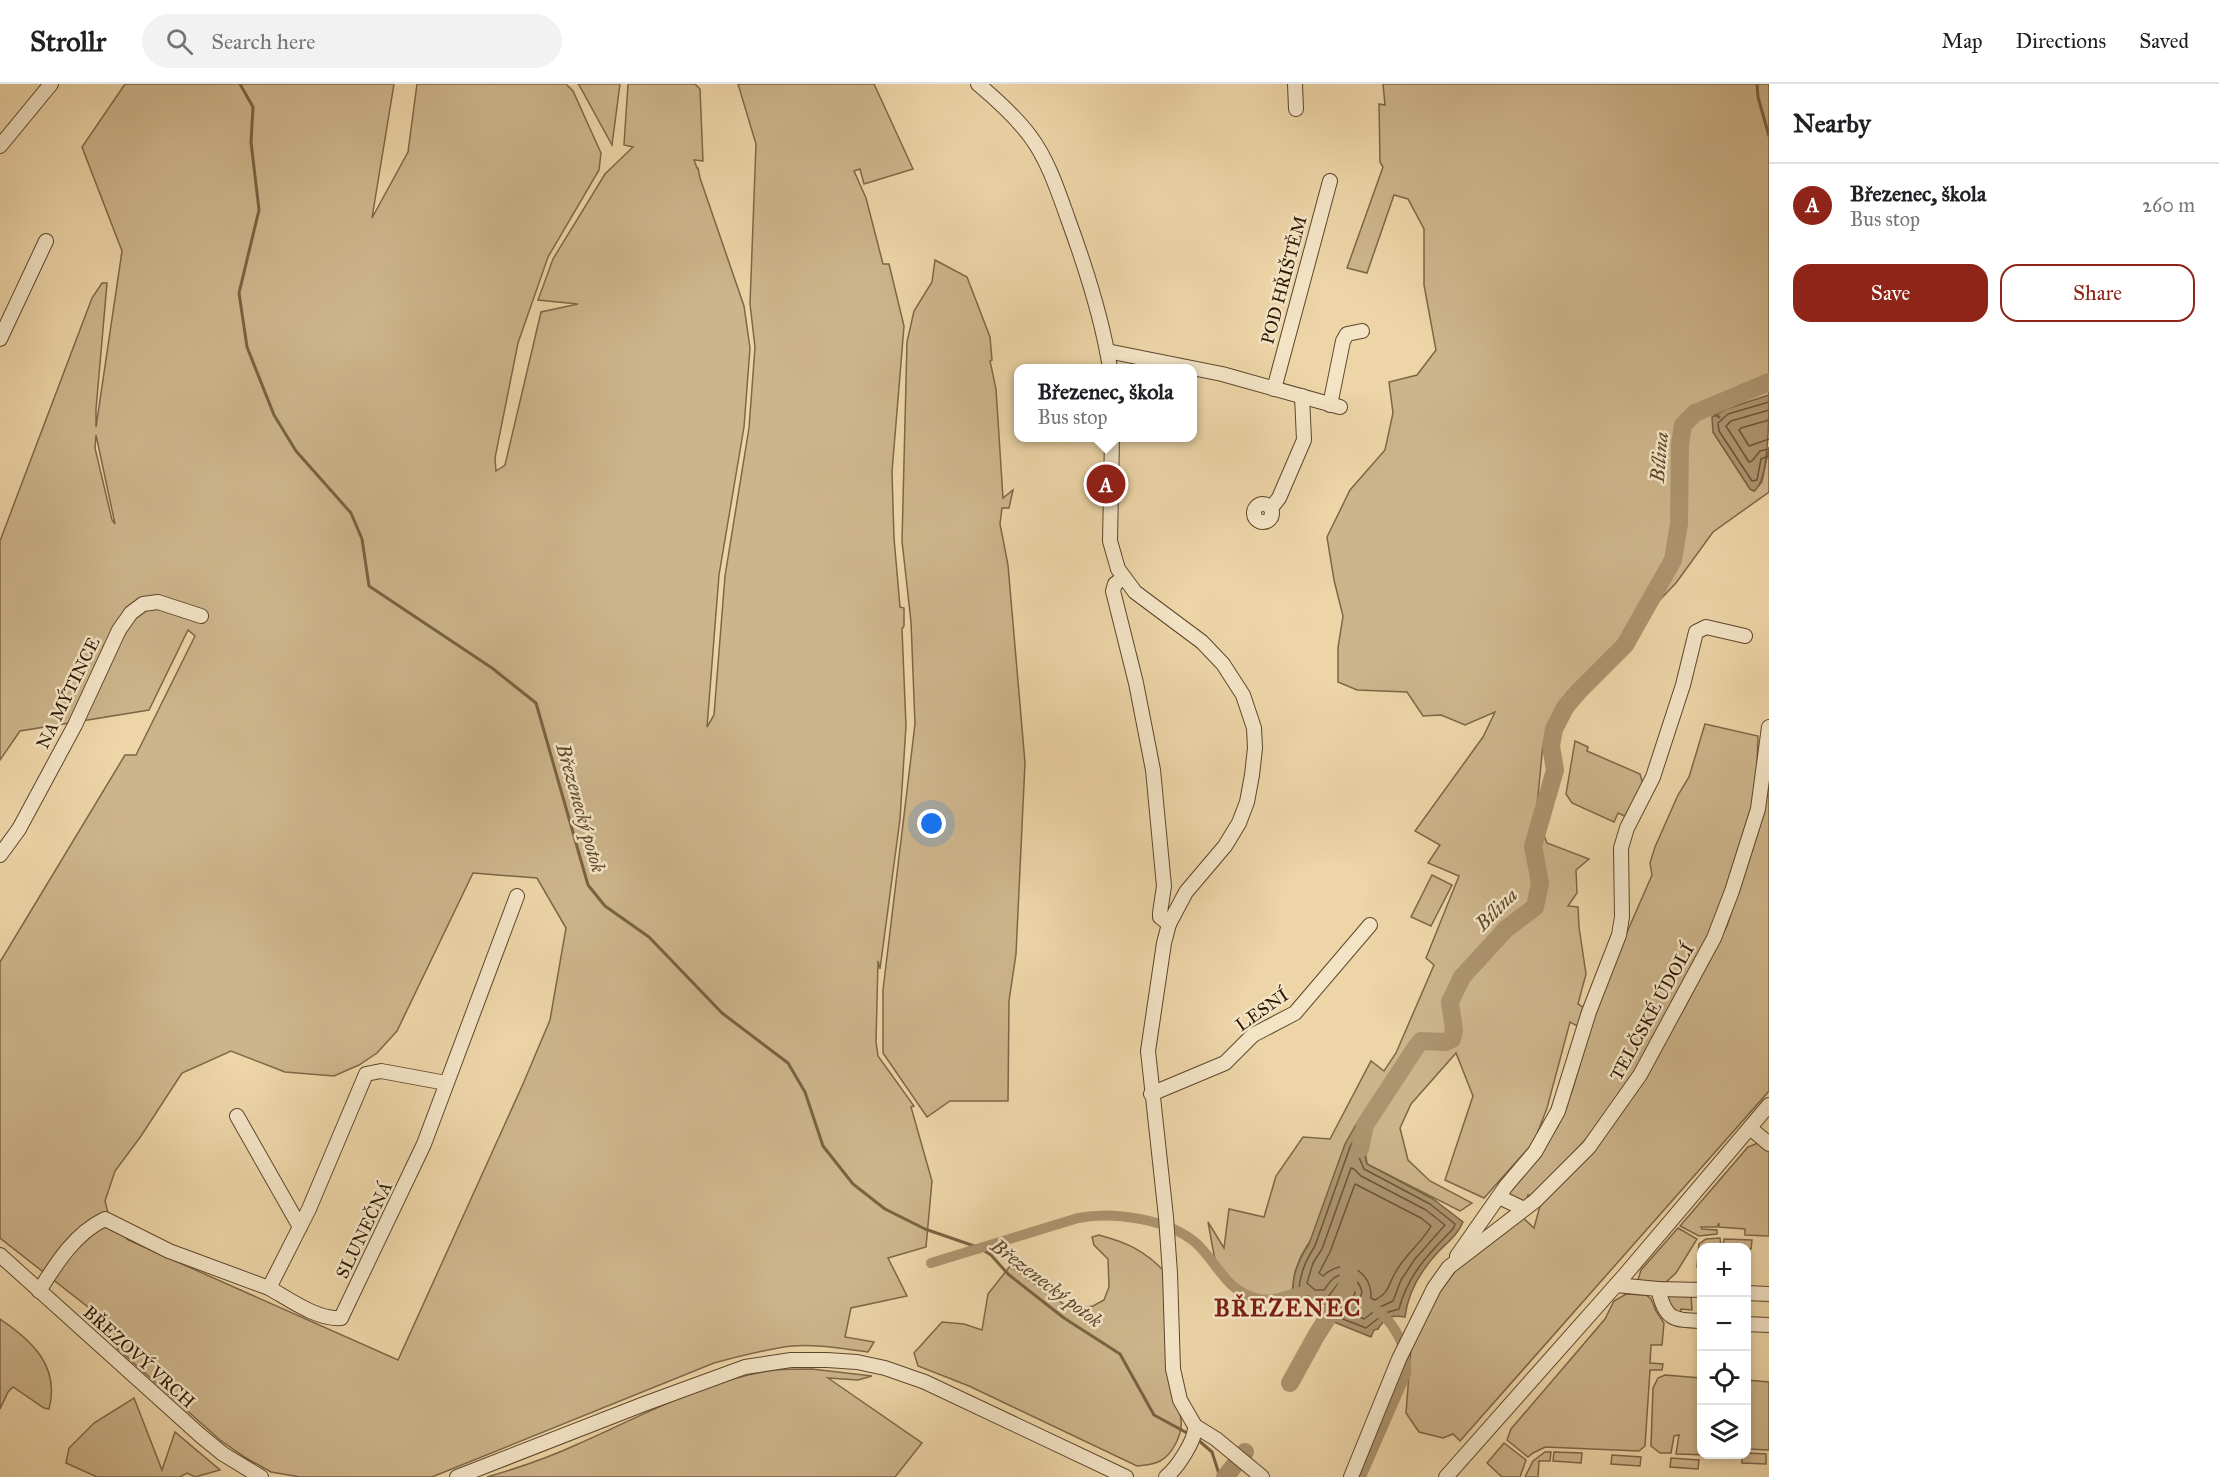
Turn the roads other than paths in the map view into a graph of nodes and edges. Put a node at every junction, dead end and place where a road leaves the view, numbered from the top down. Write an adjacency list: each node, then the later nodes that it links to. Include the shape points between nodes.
1 (51, 84): 5 (street)
2 (978, 84): 10 (street, via 1031,137 1055,182 1095,295)
3 (1295, 84): 4 (street)
4 (1296, 109)
5 (0, 146)
6 (1330, 181): 14 (street, POD HŘIŠTĚM)
7 (46, 241): 9 (street)
8 (1362, 331): 15 (street, via 1347,334 1342,341 1335,406)
9 (0, 339)
10 (1107, 351): 11 (street); 12 (street)
11 (1109, 364)
12 (1173, 364)
13 (1197, 369): 14 (street)
14 (1274, 389): 15 (street)
15 (1302, 396): 17 (street, via 1304,440)
16 (1112, 442): 18 (street, via 1110,541)
17 (1271, 508)
18 (1123, 578): 24 (street, via 1113,591 1153,770 1164,886 1160,917); 24 (street, via 1223,664 1244,695 1254,728 1252,775 1239,823 1186,892)
19 (201, 616): 22 (street, NA MÝTINCE, via 158,602 143,604 131,613 119,630 75,725)
20 (1745, 636): 32 (street, via 1706,627 1696,632 1653,777 1621,848 1619,935 1589,1012 1558,1112 1535,1152)
21 (1769, 727): 33 (street, TELČSKÉ ÚDOLÍ, via 1758,809 1714,938 1640,1076 1589,1147)
22 (0, 855)
23 (517, 896): 26 (street, SLUNEČNÁ)
24 (1169, 924): 27 (street, via 1149,1038)
25 (1370, 925): 27 (street, LESNÍ, via 1295,1012 1253,1035 1225,1064)
26 (446, 1083): 34 (street, via 381,1071 366,1074); 38 (street, SLUNEČNÁ, via 424,1144 341,1318 315,1313)
27 (1151, 1094): 47 (street, via 1166,1217 1173,1369 1180,1400)
28 (1769, 1105): 30 (street)
29 (237, 1116): 34 (street)
30 (1750, 1128): 31 (street); 37 (street)
31 (1769, 1144)
32 (1499, 1197): 33 (street); 36 (street)
33 (1524, 1209): 36 (street, TELČSKÉ ÚDOLÍ)
34 (300, 1227): 38 (street)
35 (0, 1255): 41 (street, BŘEZOVÝ VRCH)
36 (1449, 1267): 53 (street, TELČSKÉ ÚDOLÍ, via 1407,1341)
37 (1616, 1285): 39 (street); 54 (street)
38 (269, 1288): 41 (street, SLUNEČNÁ, via 169,1251 105,1219 94,1224 62,1255)
39 (1659, 1290): 40 (street); 44 (street, via 1665,1312 1672,1318)
40 (1697, 1290)
41 (39, 1291): 48 (street, BŘEZOVÝ VRCH, via 201,1437)
42 (1751, 1293): 43 (street)
43 (1769, 1294)
44 (1697, 1321)
45 (1751, 1324): 46 (street)
46 (1769, 1325)
47 (1194, 1433): 51 (street, via 1178,1464); 52 (street, via 1241,1459)
48 (261, 1477)
49 (457, 1477): 50 (street, via 745,1367 791,1360 857,1362 885,1368 925,1382)
50 (1126, 1477)
51 (1166, 1477)
52 (1262, 1477)
53 (1351, 1477)
54 (1446, 1477)

